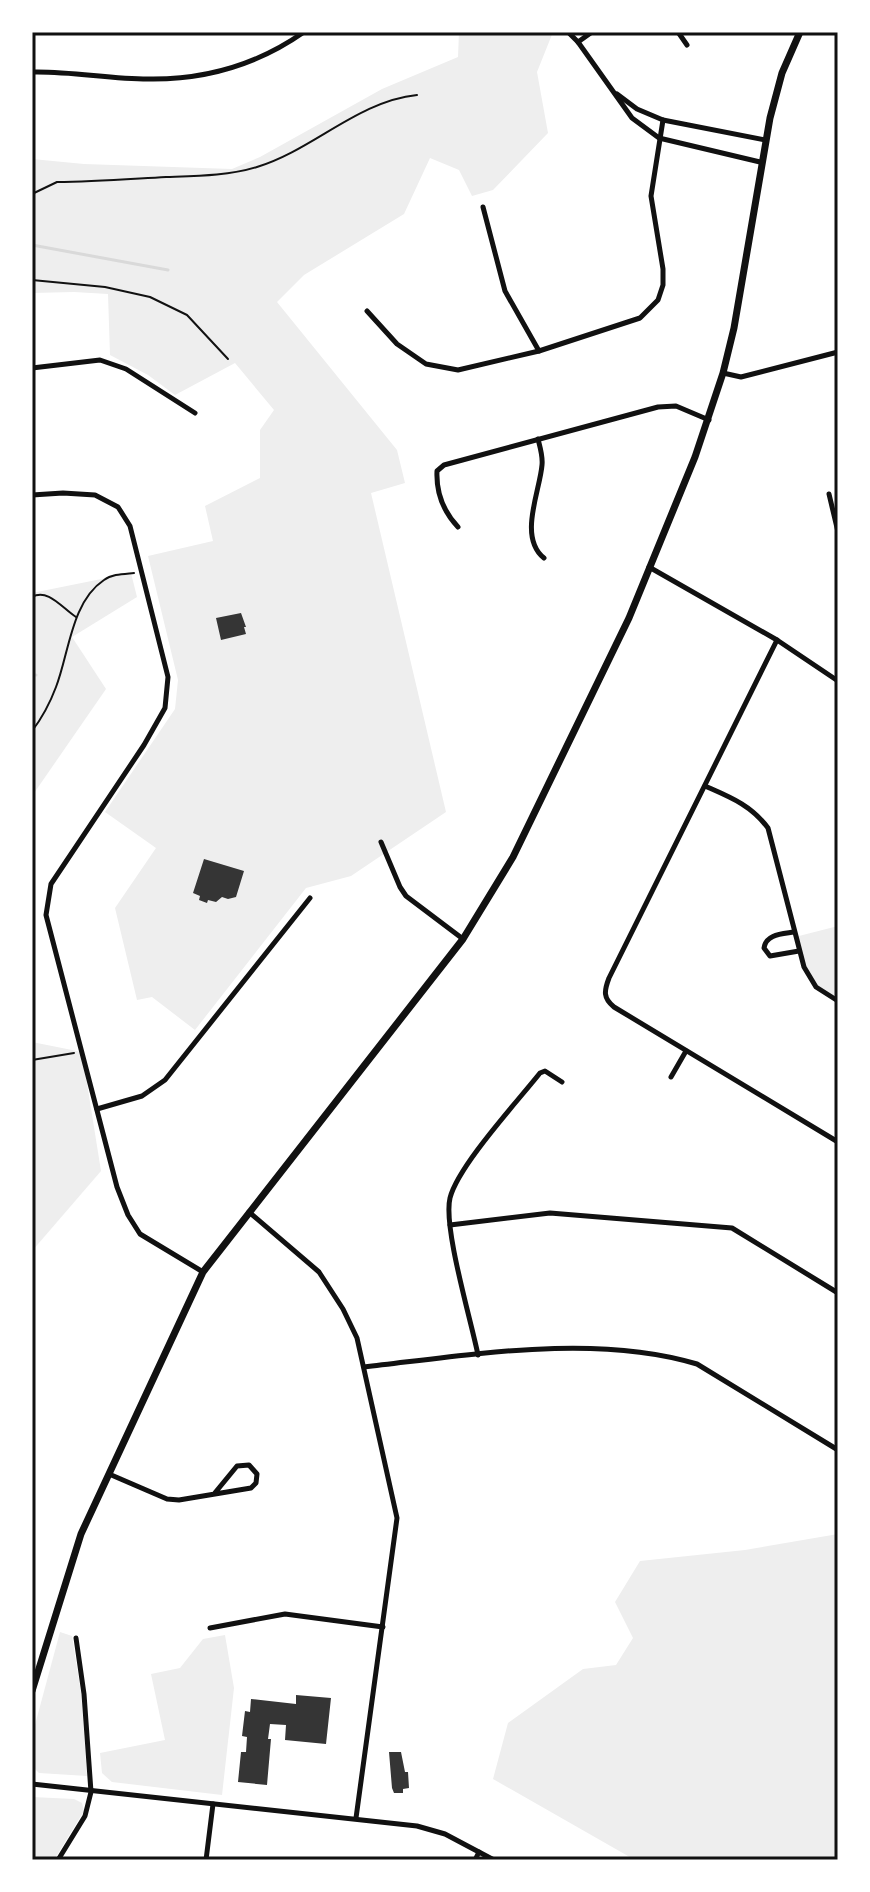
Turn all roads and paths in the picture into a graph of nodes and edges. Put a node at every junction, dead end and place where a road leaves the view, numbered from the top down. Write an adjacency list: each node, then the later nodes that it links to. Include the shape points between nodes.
1 (304, 32): 8 (street, via 246,64 190,78)
2 (568, 32): 6 (street)
3 (592, 32): 6 (street)
4 (678, 32): 7 (street)
5 (800, 32): 13 (main road, via 782,73)
6 (578, 42): 9 (street)
7 (687, 45)
8 (32, 72)
9 (613, 91): 11 (street); 12 (street, via 632,118)
10 (417, 95): 15 (path, via 396,97 256,168 57,182)
11 (663, 120): 12 (street); 13 (street)
12 (659, 138): 14 (street); 19 (street, via 651,196 663,269 658,300 640,318 622,326)
13 (765, 140): 14 (main road)
14 (760, 162): 23 (main road)
15 (32, 194)
16 (483, 207): 19 (street, via 505,291)
17 (32, 280): 21 (path, via 150,297 187,315)
18 (367, 311): 19 (street, via 397,344 426,364 458,370)
19 (539, 351)
20 (838, 352): 23 (street, via 741,377)
21 (228, 359)
22 (32, 368): 24 (street, via 100,360 126,369)
23 (723, 373): 25 (main road)
24 (195, 413)
25 (709, 420): 26 (street, via 676,406 658,407); 32 (main road)
26 (538, 439): 29 (street, via 437,471 445,513); 31 (street, via 542,464 532,524 535,548)
27 (829, 494): 30 (street)
28 (32, 495): 33 (street, via 95,495 118,507 130,526)
29 (458, 527)
30 (838, 532)
31 (544, 558)
32 (649, 567): 36 (street); 43 (main road, via 520,843)
33 (143, 571): 35 (path, via 102,581); 47 (street, via 168,677 165,708 51,884 46,915)
34 (32, 597): 35 (path, via 48,595)
35 (77, 618): 38 (path, via 56,689)
36 (777, 640): 37 (street); 39 (street)
37 (838, 681)
38 (32, 731)
39 (704, 786): 42 (street, via 741,802 768,828); 46 (street, via 609,978 605,996 614,1007)
40 (381, 842): 43 (street, via 406,896)
41 (310, 898): 51 (street, via 165,1080 142,1096)
42 (794, 932): 44 (street); 44 (street, via 770,937 764,948 770,956)
43 (463, 939): 53 (main road)
44 (799, 951): 45 (street, via 808,977)
45 (838, 1001)
46 (686, 1051): 49 (street); 52 (street)
47 (82, 1052): 48 (path); 51 (street)
48 (32, 1060)
49 (671, 1077)
50 (562, 1082): 54 (street, via 540,1073 476,1154 451,1195)
51 (97, 1109): 55 (street, via 117,1187 139,1233)
52 (838, 1142)
53 (249, 1212): 55 (main road); 58 (street, via 319,1272 357,1338)
54 (450, 1225): 56 (street, via 550,1213 732,1228); 57 (street)
55 (203, 1272): 60 (main road)
56 (838, 1293)
57 (478, 1355): 58 (street); 59 (street, via 559,1347 671,1357 697,1364)
58 (364, 1367): 62 (street, via 397,1518)
59 (838, 1450)
60 (108, 1473): 61 (street, via 167,1499); 65 (main road, via 73,1556)
61 (214, 1494): 61 (street, via 251,1488 257,1474 249,1465 237,1466)
62 (383, 1627): 63 (street, via 285,1614); 69 (street)
63 (210, 1628)
64 (76, 1638): 67 (street)
65 (32, 1691)
66 (32, 1784): 67 (street)
67 (91, 1792): 68 (street); 71 (street, via 85,1816)
68 (213, 1804): 69 (street); 72 (street)
69 (356, 1818): 70 (street, via 417,1826)
70 (479, 1852): 73 (street); 74 (street)
71 (58, 1860)
72 (206, 1860)
73 (475, 1860)
74 (494, 1860)

